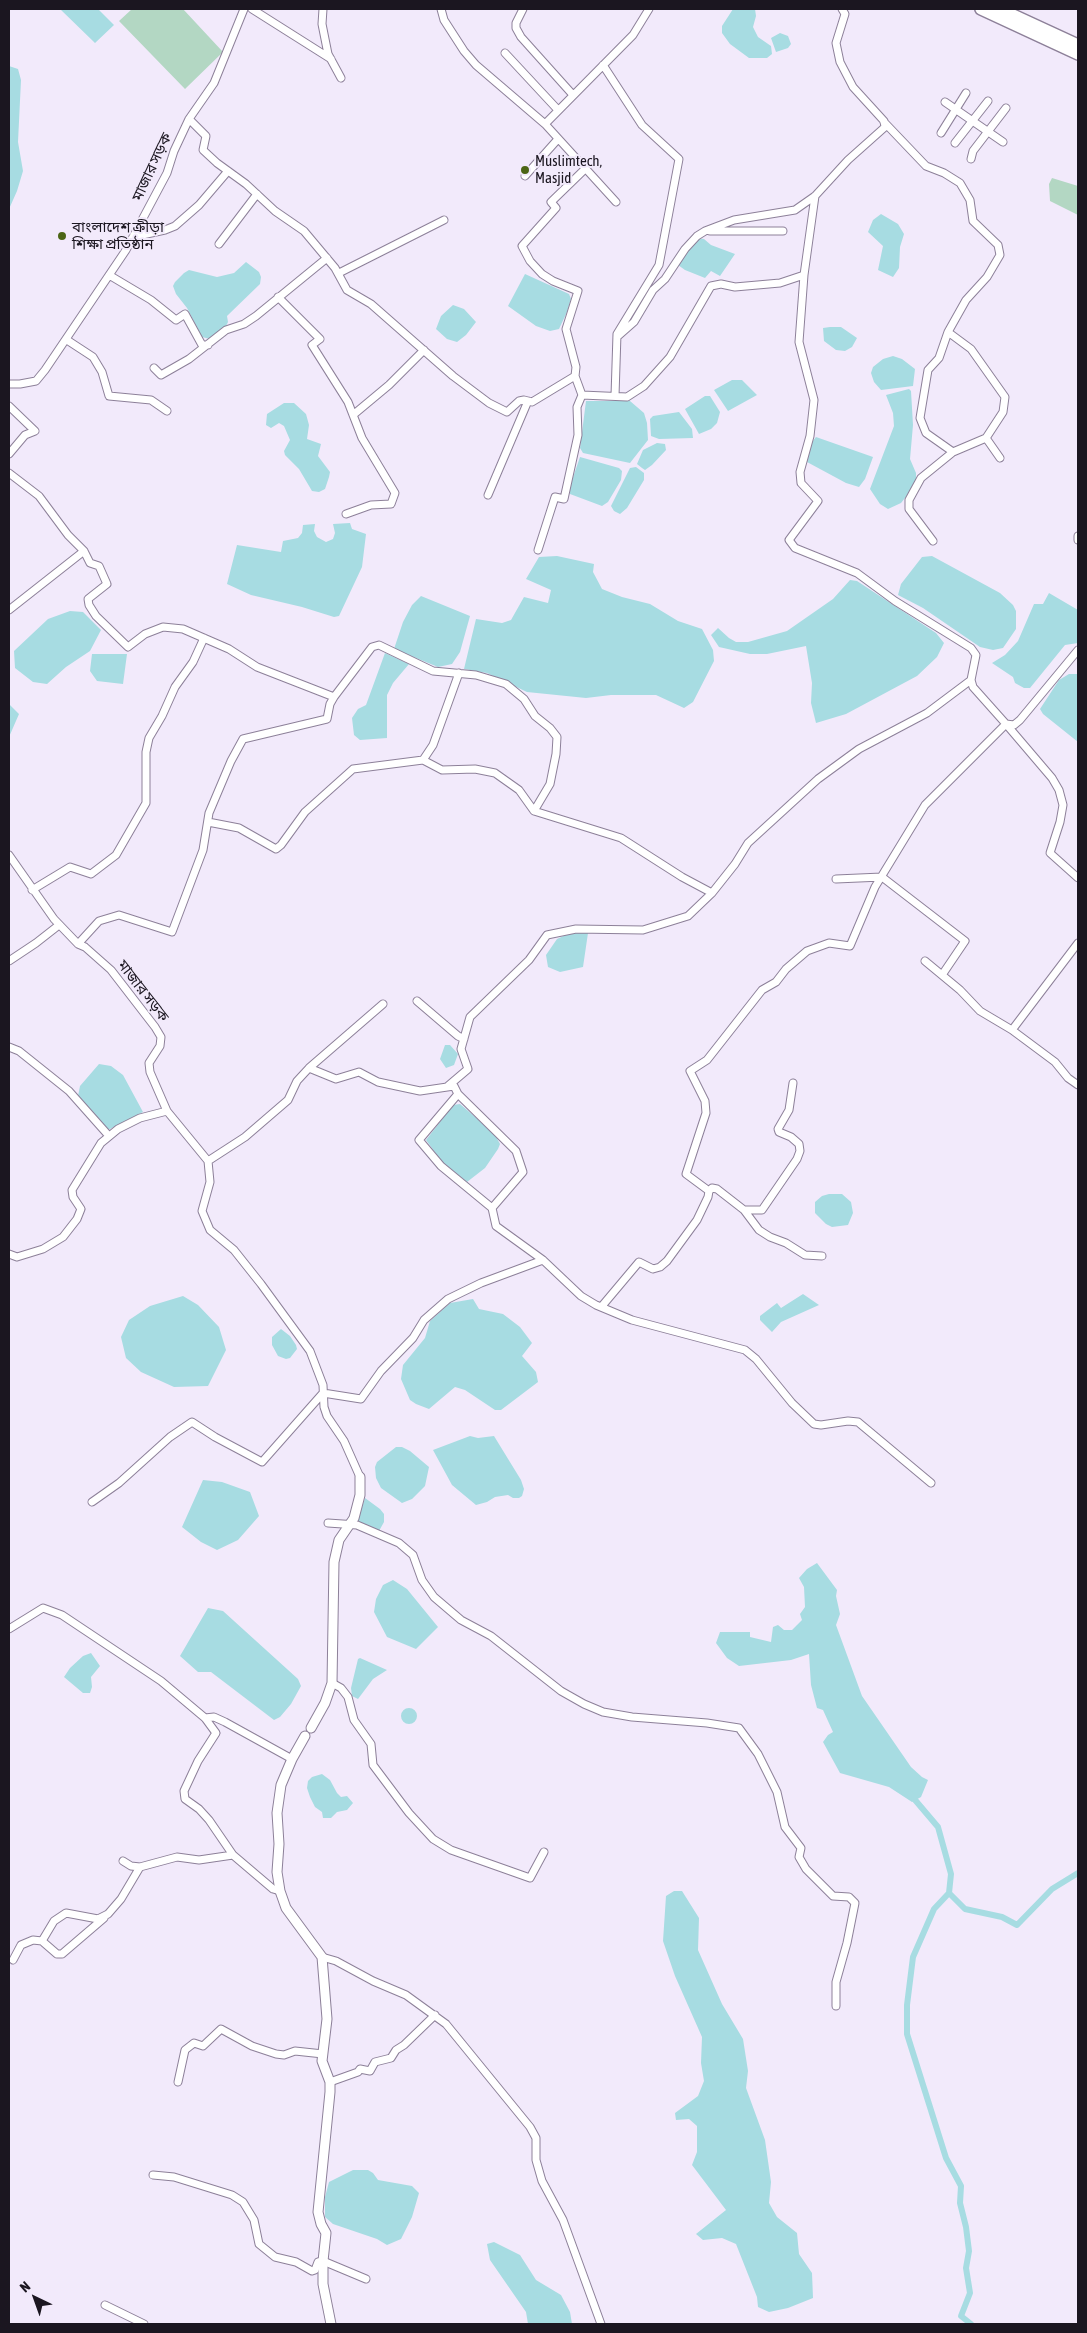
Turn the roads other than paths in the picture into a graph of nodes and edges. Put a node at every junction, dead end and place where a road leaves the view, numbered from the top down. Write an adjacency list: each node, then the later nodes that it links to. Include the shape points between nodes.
1 (244, 9): 23 (street, মাজার সড়ক, via 214,83)
2 (252, 9): 13 (street)
3 (323, 9): 13 (street, via 322,24)
4 (441, 9): 26 (street, via 449,28 476,65)
5 (523, 9): 17 (street, via 516,23 521,37)
6 (649, 9): 14 (street, via 633,35)
7 (842, 9): 24 (street, via 845,14 836,43 840,62 853,87)
8 (981, 9): 12 (highway)
9 (1000, 9): 10 (highway)
10 (1078, 45)
11 (505, 53): 21 (street)
12 (1078, 54)
13 (331, 59): 15 (street)
14 (602, 65): 17 (street); 50 (street, via 642,125 679,159 659,265)
15 (341, 78)
16 (966, 94): 22 (street)
17 (573, 95): 21 (street)
18 (988, 101): 25 (street)
19 (945, 102): 22 (street)
20 (1006, 108): 27 (street)
21 (558, 110): 26 (street)
22 (956, 110): 25 (street); 28 (street)
23 (189, 119): 34 (street, via 206,136 203,150); 42 (street, মাজার সড়ক, via 167,172)
24 (884, 121): 37 (street, via 885,127 848,160); 49 (street, via 926,166 944,172 960,183 970,200 973,220 998,245 1000,255 987,277 966,300)
25 (973, 121): 27 (street); 31 (street)
26 (545, 124): 29 (street)
27 (988, 132): 30 (street); 32 (street, via 973,151)
28 (941, 133)
29 (558, 139): 33 (street); 35 (street)
30 (1003, 142)
31 (955, 143)
32 (971, 159)
33 (585, 169): 38 (street); 55 (street, via 551,202 556,208 522,246 542,274 578,291 566,329 576,367)
34 (228, 171): 36 (street); 42 (street, via 199,205 175,226)
35 (525, 176)
36 (257, 194): 43 (street); 44 (street, via 275,211 299,226)
37 (816, 196): 40 (street, via 795,210 734,220); 47 (street)
38 (616, 202)
39 (444, 220): 45 (street)
40 (705, 231): 41 (street); 50 (street, via 685,248 665,279 653,290 634,322)
41 (782, 231)
42 (133, 237): 46 (street, মাজার সড়ক)
43 (219, 244)
44 (327, 258): 45 (street); 48 (street)
45 (339, 274): 53 (street, via 349,292 371,304)
46 (109, 275): 51 (street, মাজার সড়ক); 52 (street, via 151,300 176,320 185,314 202,345)
47 (804, 275): 58 (street, via 780,283 711,286 670,357 644,386 627,398); 79 (street, via 800,342 814,400 810,436 800,472 801,482 818,501 790,540 795,548 857,573 895,601 971,648 976,655)
48 (278, 297): 52 (street, via 256,316 226,330); 62 (street, via 320,339 312,345)
49 (948, 332): 63 (street, via 971,350 1005,397 1003,412); 64 (street, via 939,358 928,370 920,418 926,433)
50 (617, 337): 58 (street)
51 (67, 340): 56 (street, মাজার সড়ক, via 36,381); 61 (street, via 94,357 109,396 151,400)
52 (208, 345): 54 (street, via 161,375)
53 (424, 350): 59 (street, via 473,392 504,412 519,401); 62 (street)
54 (154, 368)
55 (575, 376): 57 (street); 59 (street, via 532,402)
56 (9, 384)
57 (582, 395): 58 (street); 73 (street, via 577,406 578,435 564,499 556,497)
58 (615, 396)
59 (528, 401): 68 (street)
60 (9, 406): 65 (street, via 35,431 25,435)
61 (167, 412)
62 (353, 415): 69 (street, via 362,438 396,493 391,504 371,505)
63 (986, 438): 64 (street); 66 (street)
64 (953, 452): 72 (street, via 921,478 910,500 909,509)
65 (9, 454)
66 (1000, 458)
67 (9, 473): 74 (street, via 39,496)
68 (488, 495)
69 (346, 514)
70 (1078, 536): 71 (street)
71 (1078, 540)
72 (933, 541)
73 (538, 550)
74 (84, 551): 75 (street); 76 (street, via 90,563 99,566 107,584 88,599 89,605 128,647 145,634 163,627 183,629)
75 (9, 610)
76 (204, 638): 80 (street, via 257,666); 89 (street, via 149,738 146,802 116,855 91,874 70,867)
77 (1078, 650): 81 (street, via 1020,720 1014,726)
78 (459, 673): 80 (street, via 432,671 379,645 372,647); 82 (street, via 433,745); 83 (street, via 506,684 524,699 535,716 557,737 550,784)
79 (971, 680): 81 (street, via 973,687); 90 (street, via 927,714 859,749 818,779 748,843)
80 (334, 697): 84 (street, via 327,719 242,739)
81 (1006, 724): 86 (street, via 925,805); 87 (street, via 1059,790 1063,805 1050,853)
82 (423, 760): 83 (street, via 442,770 475,769 495,773 519,790); 84 (street, via 353,769 305,812 276,848 239,828)
83 (534, 811): 90 (street, via 621,838)
84 (208, 822): 93 (street, via 203,850 172,932 119,915 99,921)
85 (9, 855): 89 (street, মাজার সড়ক)
86 (882, 877): 88 (street); 96 (street, via 965,941); 110 (street, via 863,912 850,946 829,943 807,951 776,982 762,990 707,1060 690,1071 705,1101 706,1113 686,1174)
87 (1078, 878)
88 (836, 879)
89 (32, 890): 91 (street, মাজার সড়ক)
90 (712, 893): 100 (street, via 688,916 643,930 576,928 547,935 529,960 470,1017)
91 (59, 924): 93 (street, মাজার সড়ক); 94 (street)
92 (1078, 943): 99 (street)
93 (78, 944): 107 (street, মাজার সড়ক, via 111,970 161,1037 160,1046 149,1063)
94 (9, 961)
95 (925, 961): 96 (street)
96 (942, 975): 99 (street, via 980,1011)
97 (417, 1001): 100 (street)
98 (383, 1004): 102 (street)
99 (1012, 1030): 104 (street, via 1055,1062)
100 (464, 1039): 105 (street, via 461,1049 468,1069)
101 (9, 1047): 108 (street, via 19,1050 69,1092)
102 (308, 1068): 105 (street, via 336,1079 359,1072 378,1082 420,1091); 109 (street, via 288,1100 245,1137)
103 (793, 1083): 112 (street, via 789,1110 778,1128 779,1132 799,1144 800,1151 762,1210)
104 (1078, 1085)
105 (444, 1089): 106 (street, via 454,1086)
106 (458, 1094): 111 (street, via 516,1151 523,1172); 111 (street, via 419,1140 441,1166)
107 (166, 1111): 108 (street, via 140,1118); 109 (street)
108 (109, 1136): 113 (street, via 101,1143 72,1190 72,1198 81,1209 63,1237 43,1249 17,1256)
109 (208, 1161): 117 (street, via 210,1182 202,1211 204,1219 210,1230 234,1250 310,1351 319,1372)
110 (709, 1191): 112 (street, via 717,1189); 116 (street, via 697,1220 667,1260 653,1269 639,1262)
111 (492, 1208): 115 (street, via 496,1226)
112 (744, 1210): 114 (street, via 759,1230 770,1237 805,1255)
113 (9, 1254)
114 (822, 1256)
115 (543, 1260): 116 (street, via 581,1296); 117 (street, via 481,1282 448,1298 424,1320 413,1338 381,1371 361,1399)
116 (602, 1306): 119 (street, via 632,1320 745,1350 814,1424 858,1422)
117 (322, 1393): 118 (street, via 327,1416 344,1441); 120 (street, via 262,1462 192,1422)
118 (360, 1477): 122 (street, via 360,1495)
119 (931, 1483)
120 (92, 1502)
121 (328, 1523): 122 (street)
122 (350, 1524): 124 (street, via 339,1540 334,1562); 138 (street, via 399,1543 413,1555 422,1580 434,1597 461,1620 491,1636 561,1692 603,1712 739,1728 758,1754 777,1792 785,1827 801,1848 799,1857 806,1869 832,1896 845,1896 855,1903 836,1982)
123 (9, 1629): 125 (street, via 43,1608 62,1615 161,1681)
124 (332, 1683): 126 (street); 129 (street, via 348,1697 354,1720 371,1744 373,1765 409,1814 433,1839 451,1850 530,1878)
125 (205, 1718): 128 (street, via 214,1717 225,1722); 130 (street, via 216,1733 198,1761 184,1791 185,1798 200,1809)
126 (311, 1728)
127 (305, 1736): 128 (street)
128 (292, 1759): 133 (street, via 281,1785 277,1813)
129 (544, 1852)
130 (233, 1856): 132 (street, via 199,1860 177,1857); 133 (street, via 273,1889)
131 (123, 1861): 132 (street)
132 (140, 1867): 134 (street)
133 (280, 1891): 136 (street, via 286,1908)
134 (108, 1914): 135 (street, via 98,1919 66,1912 54,1921); 135 (street, via 62,1954 57,1954)
135 (42, 1941): 137 (street, via 33,1940 21,1945)
136 (322, 1957): 139 (street, via 406,1995); 140 (street, via 327,2018)
137 (13, 1960)
138 (836, 2006)
139 (435, 2015): 142 (street, via 409,2042 396,2050 392,2058 376,2062 370,2071 360,2069); 149 (street, via 467,2047 536,2138 536,2160 542,2181 563,2220)
140 (323, 2054): 141 (street, via 300,2051 276,2054 252,2046 221,2029 202,2046 194,2043 185,2050); 142 (street, via 322,2061)
141 (178, 2082)
142 (330, 2082): 144 (street, via 318,2212 326,2233)
143 (153, 2175): 144 (street, via 174,2177 232,2195 243,2202 254,2220 259,2244 264,2249 275,2257 296,2262 312,2271 318,2262)
144 (323, 2262): 145 (street); 148 (street, via 325,2298)
145 (366, 2279)
146 (105, 2305): 147 (street)
147 (144, 2324)
148 (331, 2324)
149 (601, 2324)

